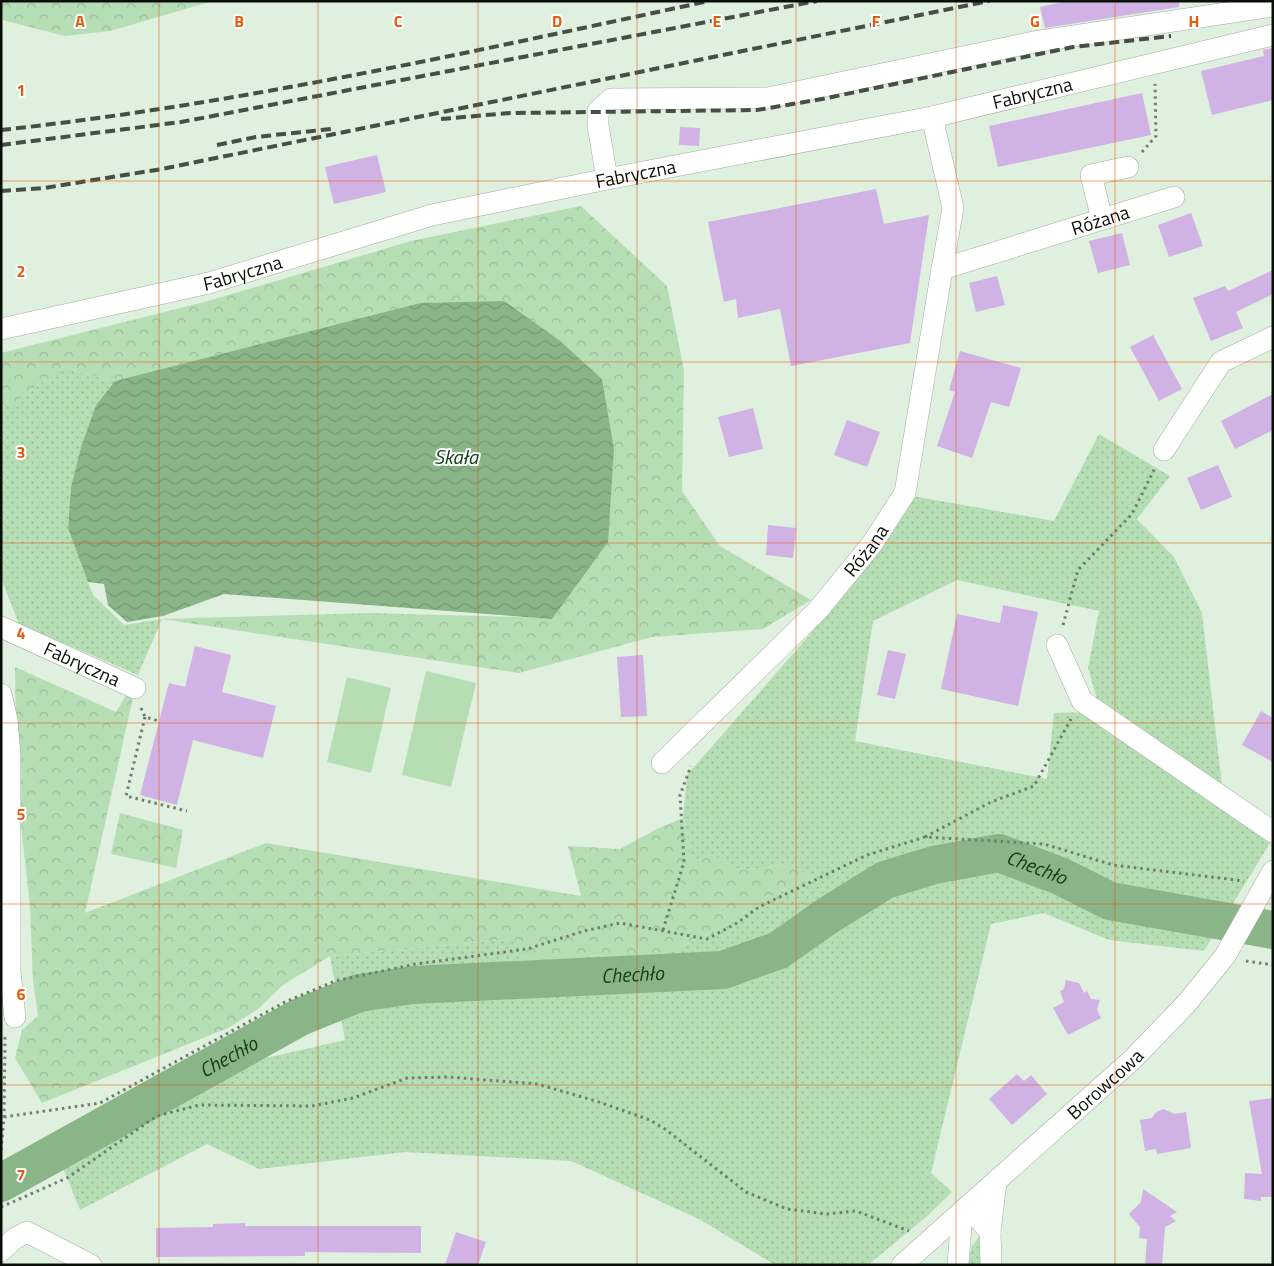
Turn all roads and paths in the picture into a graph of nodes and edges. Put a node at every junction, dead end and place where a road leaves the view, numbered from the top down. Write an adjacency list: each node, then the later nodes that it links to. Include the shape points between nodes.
1 (1273, 6): 6 (street, via 1034,42 768,98 611,99 598,111)
2 (1273, 35): 4 (street, Fabryczna)
3 (1155, 83): 5 (path, via 1156,136)
4 (932, 117): 6 (street, Fabryczna); 9 (street, Różana, via 953,208)
5 (1128, 167): 8 (street, via 1091,175)
6 (607, 179): 10 (street, Fabryczna, via 432,215 209,284)
7 (1174, 196): 8 (street, Różana)
8 (1102, 220): 9 (street, Różana)
9 (942, 269): 19 (street, Różana, via 905,493 872,544 818,610)
10 (1, 329)
11 (1273, 337): 12 (street, via 1221,362)
12 (1164, 450): 14 (path, via 1132,514 1078,570)
13 (1, 627): 15 (street, Fabryczna)
14 (1057, 645): 17 (street)
15 (135, 688)
16 (1, 694): 24 (street, via 8,720 10,756)
17 (1082, 701): 22 (street); 23 (path, via 1034,786 992,802)
18 (146, 717): 21 (path, via 126,796)
19 (662, 763)
20 (680, 794): 27 (path, via 684,862)
21 (187, 811)
22 (1273, 832)
23 (925, 837): 26 (path, via 1044,844 1112,865); 27 (path, via 867,855 759,907 707,939)
24 (5, 866): 30 (street)
25 (1273, 871): 28 (street, Borowcowa)
26 (1250, 883)
27 (663, 930): 31 (path, via 620,923 527,950 416,964 335,981 285,1002 100,1103)
28 (1225, 956): 29 (path); 33 (street, Borowcowa, via 1186,1004 1133,1059)
29 (1273, 966)
30 (10, 1027): 31 (path)
31 (4, 1117): 32 (path)
32 (1, 1150)
33 (996, 1182): 35 (street, Borowcowa); 36 (street)
34 (1, 1207): 37 (path, via 67,1178 157,1116 199,1105 312,1106 353,1098 407,1078 449,1077 537,1084 596,1101 650,1120 665,1129 746,1192 787,1209 827,1214 856,1211)
35 (965, 1210): 36 (street); 40 (street, Borowcowa); 41 (street)
36 (990, 1232): 42 (street)
37 (914, 1233)
38 (1, 1251): 39 (street, via 27,1232)
39 (91, 1265)
40 (902, 1265)
41 (958, 1265)
42 (991, 1265)

